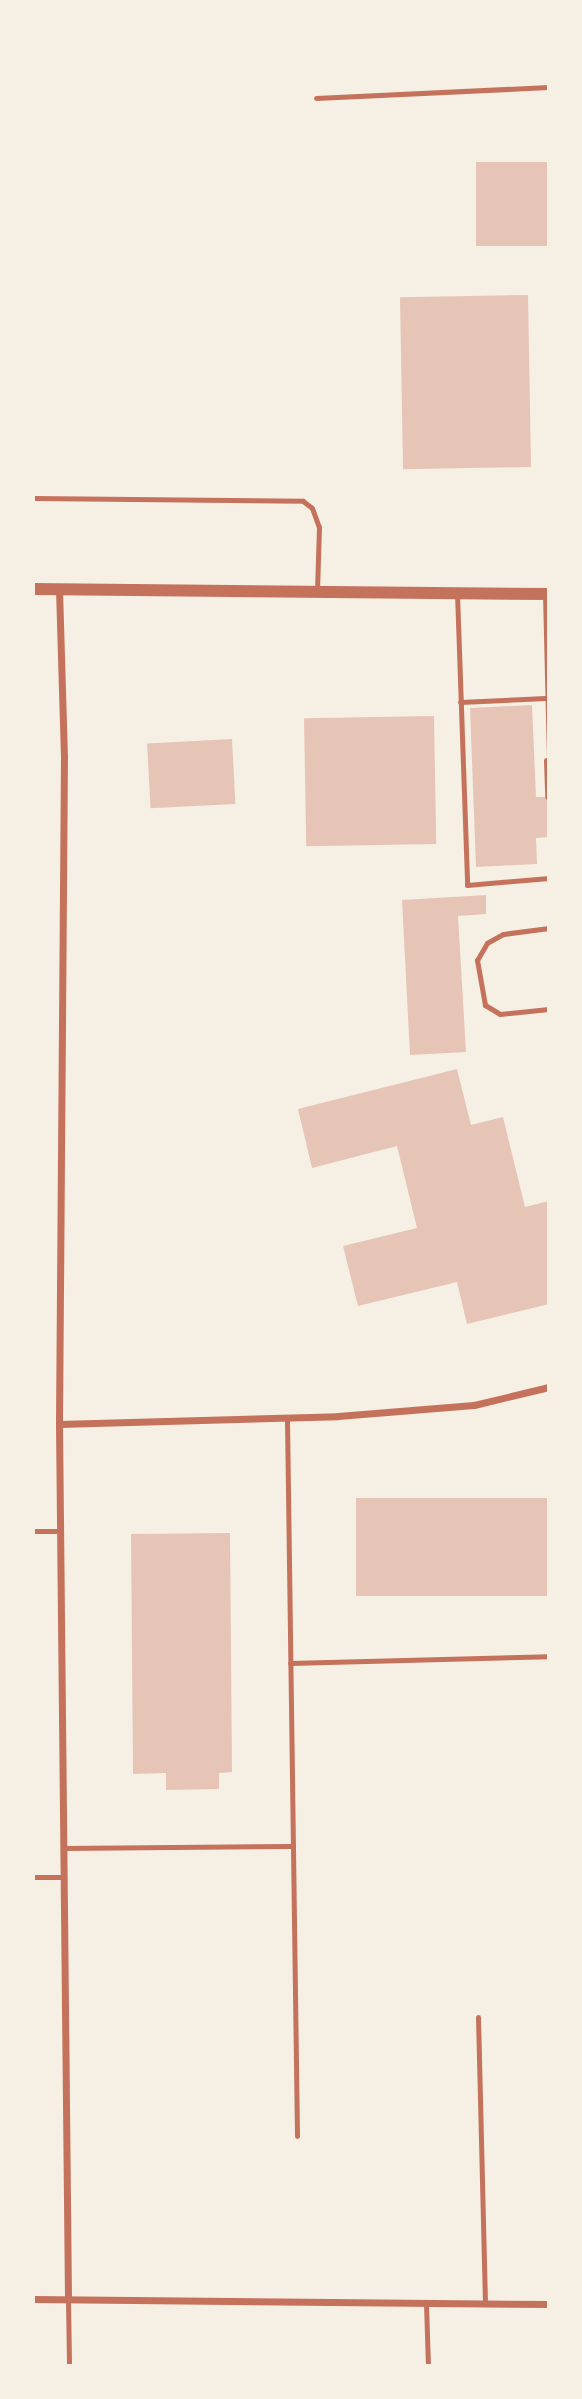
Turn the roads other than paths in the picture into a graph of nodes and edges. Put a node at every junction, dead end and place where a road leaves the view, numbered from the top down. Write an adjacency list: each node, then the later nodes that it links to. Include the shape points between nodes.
1 (549, 87): 2 (lane)
2 (316, 98)
3 (33, 498): 6 (lane, via 303,501 312,508 318,527)
4 (33, 589): 5 (street)
5 (59, 589): 6 (street); 18 (street, via 64,757)
6 (317, 592): 7 (street)
7 (457, 593): 8 (street); 10 (lane)
8 (547, 594): 9 (lane)
9 (546, 698): 10 (lane); 11 (lane)
10 (460, 702): 13 (lane, via 467,885)
11 (547, 760): 12 (lane)
12 (547, 797)
13 (549, 878)
14 (549, 928): 15 (lane, via 503,934 487,943 477,960 485,1005 500,1014)
15 (549, 1009)
16 (549, 1387): 17 (street, via 474,1405)
17 (287, 1419): 18 (street); 22 (lane)
18 (59, 1424): 20 (street)
19 (33, 1531): 20 (lane)
20 (60, 1531): 24 (street)
21 (549, 1657): 22 (lane)
22 (290, 1664): 23 (lane)
23 (292, 1846): 24 (lane); 28 (lane)
24 (63, 1848): 26 (street)
25 (33, 1877): 26 (lane)
26 (64, 1877): 30 (street)
27 (478, 2017): 32 (lane)
28 (296, 2136)
29 (33, 2299): 30 (street)
30 (68, 2300): 31 (street); 34 (lane)
31 (426, 2303): 32 (street); 35 (lane)
32 (485, 2303): 33 (street)
33 (549, 2304)
34 (69, 2366)
35 (428, 2366)

